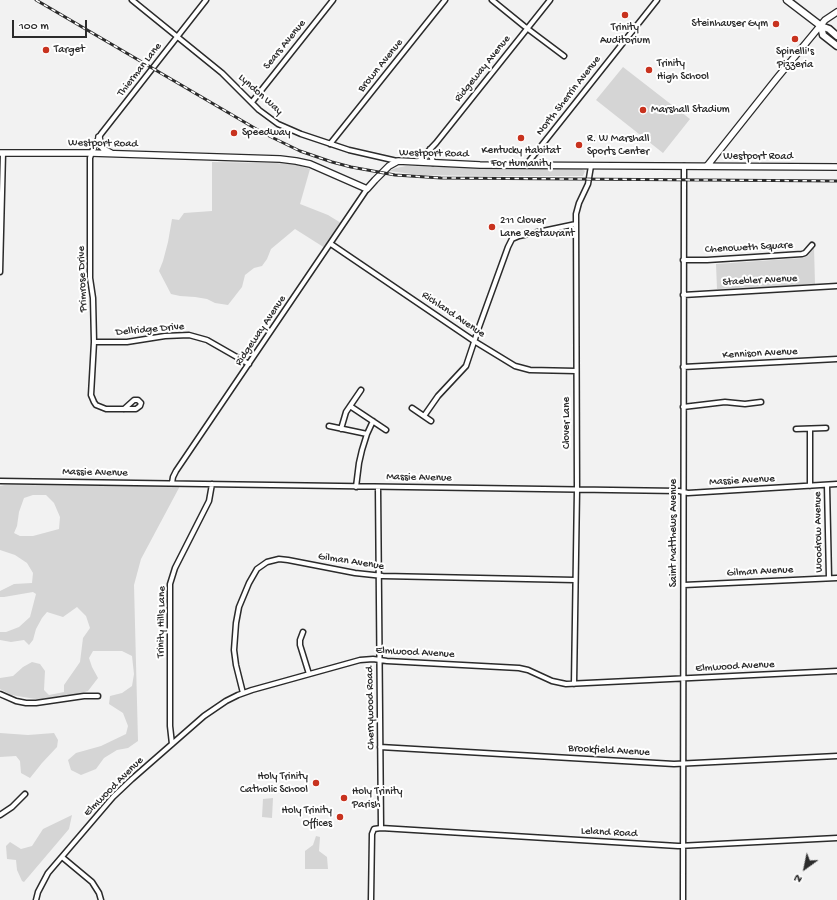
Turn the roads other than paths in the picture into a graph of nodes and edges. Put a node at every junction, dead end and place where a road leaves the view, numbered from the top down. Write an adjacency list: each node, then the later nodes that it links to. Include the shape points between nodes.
1 (132, 0): 13 (street, Lyndon Way)
2 (206, 0): 13 (street, Thierman Lane)
3 (333, 0): 16 (street, Sears Avenue)
4 (445, 0): 18 (street, Brown Avenue)
5 (492, 0): 11 (street)
6 (550, 0): 11 (street, Ridgeway Avenue)
7 (657, 0): 26 (street, North Sherrin Avenue)
8 (787, 0): 10 (main road)
9 (837, 12): 10 (main road, via 828,17)
10 (821, 26): 12 (main road); 14 (main road, via 823,35); 29 (main road, via 776,78)
11 (527, 28): 15 (street); 19 (street, Ridgeway Avenue)
12 (837, 36)
13 (177, 37): 16 (street, Lyndon Way, via 222,73); 17 (street, Thierman Lane)
14 (837, 46)
15 (564, 56)
16 (252, 102): 18 (street, Lyndon Way, via 278,124)
17 (99, 137): 21 (street, Thierman Lane); 22 (main road, via 101,146)
18 (330, 144): 23 (street, Lyndon Way)
19 (430, 148): 24 (street, Ridgeway Avenue); 25 (street)
20 (1, 153): 21 (main road, Westport Road); 32 (street)
21 (91, 153): 22 (main road, Westport Road); 41 (street, Primrose Drive, via 90,278 94,298)
22 (114, 154): 31 (main road, Westport Road, via 296,161 315,166)
23 (398, 161): 24 (main road, Westport Road); 31 (main road, Westport Road)
24 (417, 163): 25 (main road, Westport Road)
25 (433, 163): 26 (main road, Westport Road)
26 (526, 165): 27 (main road, Westport Road)
27 (591, 166): 28 (main road, Westport Road); 33 (street, Clover Lane, via 588,184 578,208)
28 (684, 166): 29 (main road, Westport Road); 36 (street, Saint Matthews Avenue)
29 (707, 166): 30 (main road, Westport Road)
30 (837, 167)
31 (367, 189): 34 (street, Ridgeway Avenue)
32 (1, 203): 37 (street)
33 (576, 224): 40 (street, via 512,239); 45 (street, Clover Lane)
34 (331, 244): 40 (street, Richland Avenue); 43 (street, Ridgeway Avenue)
35 (812, 245): 36 (street, Chenoweth Square, via 802,254)
36 (683, 260): 39 (street, Saint Matthews Avenue)
37 (0, 272)
38 (837, 286): 39 (street, Staebler Avenue)
39 (683, 294): 44 (street, Saint Matthews Avenue)
40 (474, 341): 45 (street, Richland Avenue, via 519,368); 52 (street, via 466,366 438,396)
41 (94, 342): 43 (street, Dellridge Drive, via 127,342 189,335 207,340); 51 (street, Primrose Drive, via 91,395 95,404 100,408)
42 (837, 359): 44 (street, Kennison Avenue)
43 (249, 364): 63 (street, Ridgeway Avenue, via 176,471)
44 (683, 367): 49 (street, Saint Matthews Avenue)
45 (576, 371): 70 (street, Clover Lane)
46 (361, 390): 48 (street)
47 (761, 402): 49 (street, via 724,402)
48 (350, 406): 53 (street); 57 (street, via 343,418)
49 (683, 407): 71 (street, Saint Matthews Avenue)
50 (412, 408): 52 (street)
51 (124, 409)
52 (424, 416): 54 (street)
53 (373, 421): 60 (street); 61 (street)
54 (431, 421)
55 (329, 426): 57 (street)
56 (826, 428): 59 (street)
57 (341, 429): 61 (street)
58 (796, 429): 59 (street)
59 (810, 429): 67 (street)
60 (386, 430)
61 (367, 434): 68 (street)
62 (0, 481): 63 (street, Massie Avenue)
63 (172, 483): 64 (street, Massie Avenue)
64 (212, 484): 68 (street, Massie Avenue); 86 (street, Trinity Hills Lane, via 209,501 175,568 170,584)
65 (837, 484): 66 (street, Massie Avenue)
66 (827, 485): 67 (street, Massie Avenue); 73 (street, Woodrow Avenue)
67 (810, 486): 71 (street, Massie Avenue)
68 (356, 487): 69 (street, Massie Avenue)
69 (378, 487): 70 (street, Massie Avenue); 72 (street, Cherrywood Road)
70 (577, 490): 71 (street, Massie Avenue); 75 (street, Clover Lane)
71 (684, 492): 76 (street, Saint Matthews Avenue)
72 (379, 576): 75 (street, Gilman Avenue); 78 (street, Cherrywood Road); 83 (street, Gilman Avenue, via 283,559 260,566 244,594 236,623 234,650)
73 (829, 578): 74 (street, Gilman Avenue); 76 (street, Gilman Avenue)
74 (837, 578)
75 (575, 580): 82 (street, Clover Lane)
76 (684, 585): 81 (street, Saint Matthews Avenue)
77 (303, 632): 80 (street, via 300,644)
78 (379, 660): 80 (street, Elmwood Avenue, via 360,660); 82 (street, Elmwood Avenue, via 519,668 555,682); 87 (street, Cherrywood Road)
79 (837, 671): 81 (street, Elmwood Avenue)
80 (309, 674): 83 (street, Elmwood Avenue)
81 (684, 678): 82 (street, Elmwood Avenue); 89 (street, Saint Matthews Avenue)
82 (574, 684)
83 (243, 693): 86 (street, Elmwood Avenue, via 218,706)
84 (0, 694): 85 (street, via 26,703)
85 (98, 696)
86 (172, 744): 95 (street, Elmwood Avenue, via 113,797)
87 (380, 747): 89 (street, Brookfield Avenue); 92 (street, Cherrywood Road)
88 (837, 756): 89 (street, Brookfield Avenue)
89 (683, 763): 94 (street, Saint Matthews Avenue)
90 (25, 794): 91 (street)
91 (0, 815)
92 (381, 828): 94 (street, Leland Road); 98 (street, via 374,829 372,834)
93 (837, 838): 94 (street, Leland Road)
94 (683, 846): 99 (street, Saint Matthews Avenue)
95 (62, 857): 96 (street, Elmwood Avenue, via 43,881); 97 (street, via 92,882)
96 (36, 900)
97 (101, 900)
98 (371, 900)
99 (683, 900)

